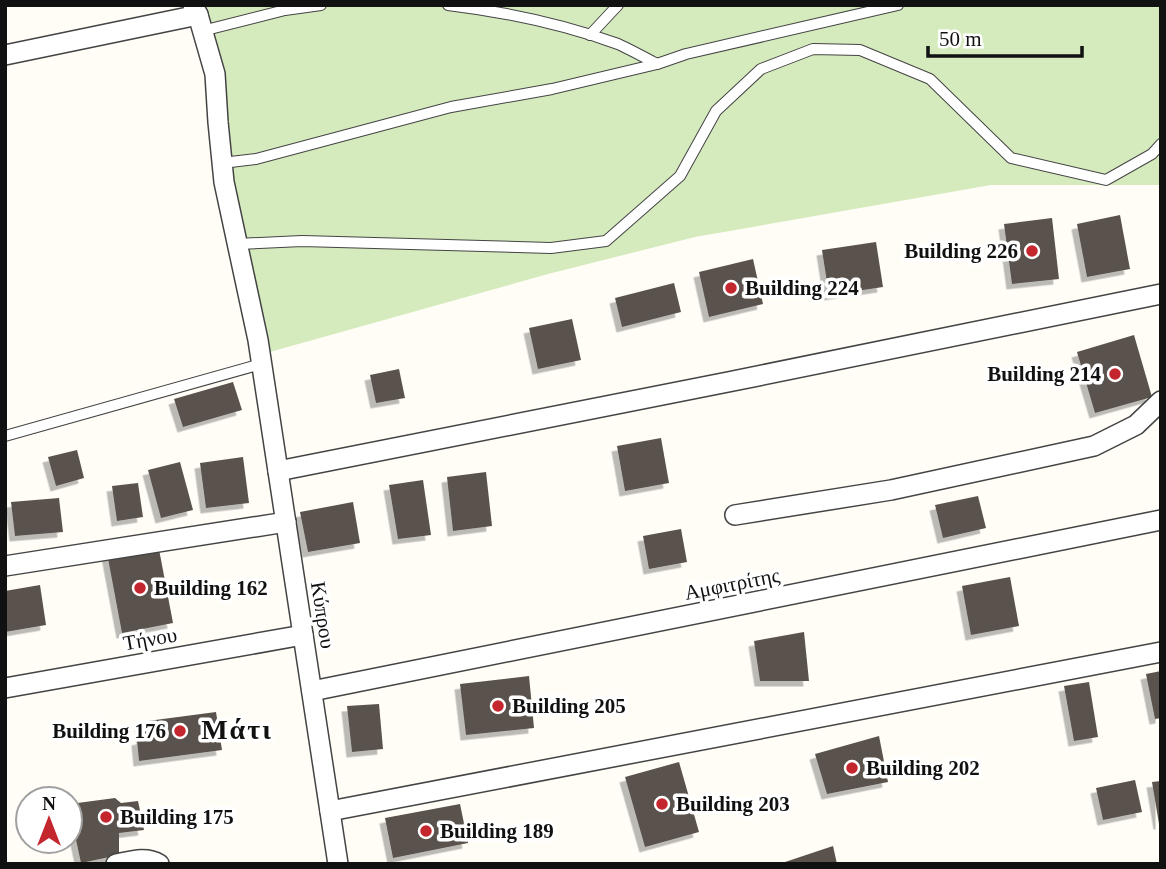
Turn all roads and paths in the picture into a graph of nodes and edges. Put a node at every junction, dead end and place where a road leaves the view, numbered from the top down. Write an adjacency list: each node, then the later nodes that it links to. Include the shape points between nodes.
1 (321, 5): 6 (lane)
2 (448, 5): 8 (lane, via 493,10)
3 (618, 5): 8 (lane)
4 (849, 5): 7 (lane)
5 (898, 5): 7 (lane)
6 (198, 17): 9 (street); 12 (street, Κύπρου, via 215,74)
7 (840, 18): 10 (lane)
8 (590, 35): 10 (lane)
9 (5, 55)
10 (657, 64): 12 (lane, via 451,107 256,159)
11 (1161, 144): 13 (lane, via 1106,180 1011,158 930,79 860,50 813,49 761,69 716,111 680,176 606,240 551,248 302,241)
12 (222, 163): 13 (street, Κύπρου)
13 (236, 244): 15 (street, Κύπρου)
14 (1161, 294): 18 (street)
15 (262, 369): 17 (lane); 18 (street, Κύπρου)
16 (1161, 401): 19 (street, via 1136,425 1094,446 891,490)
17 (5, 436)
18 (278, 471): 21 (street, Κύπρου)
19 (735, 515)
20 (1161, 520): 26 (street, Αμφιτρίτης)
21 (286, 522): 22 (street); 23 (street, Κύπρου)
22 (5, 566)
23 (303, 635): 25 (street, Τήνου); 26 (street, Κύπρου)
24 (1161, 652): 27 (street)
25 (5, 688)
26 (312, 691): 27 (street, Κύπρου)
27 (330, 811): 30 (street, Κύπρου)
28 (116, 864): 29 (street, via 146,859)
29 (159, 864)
30 (338, 864)

